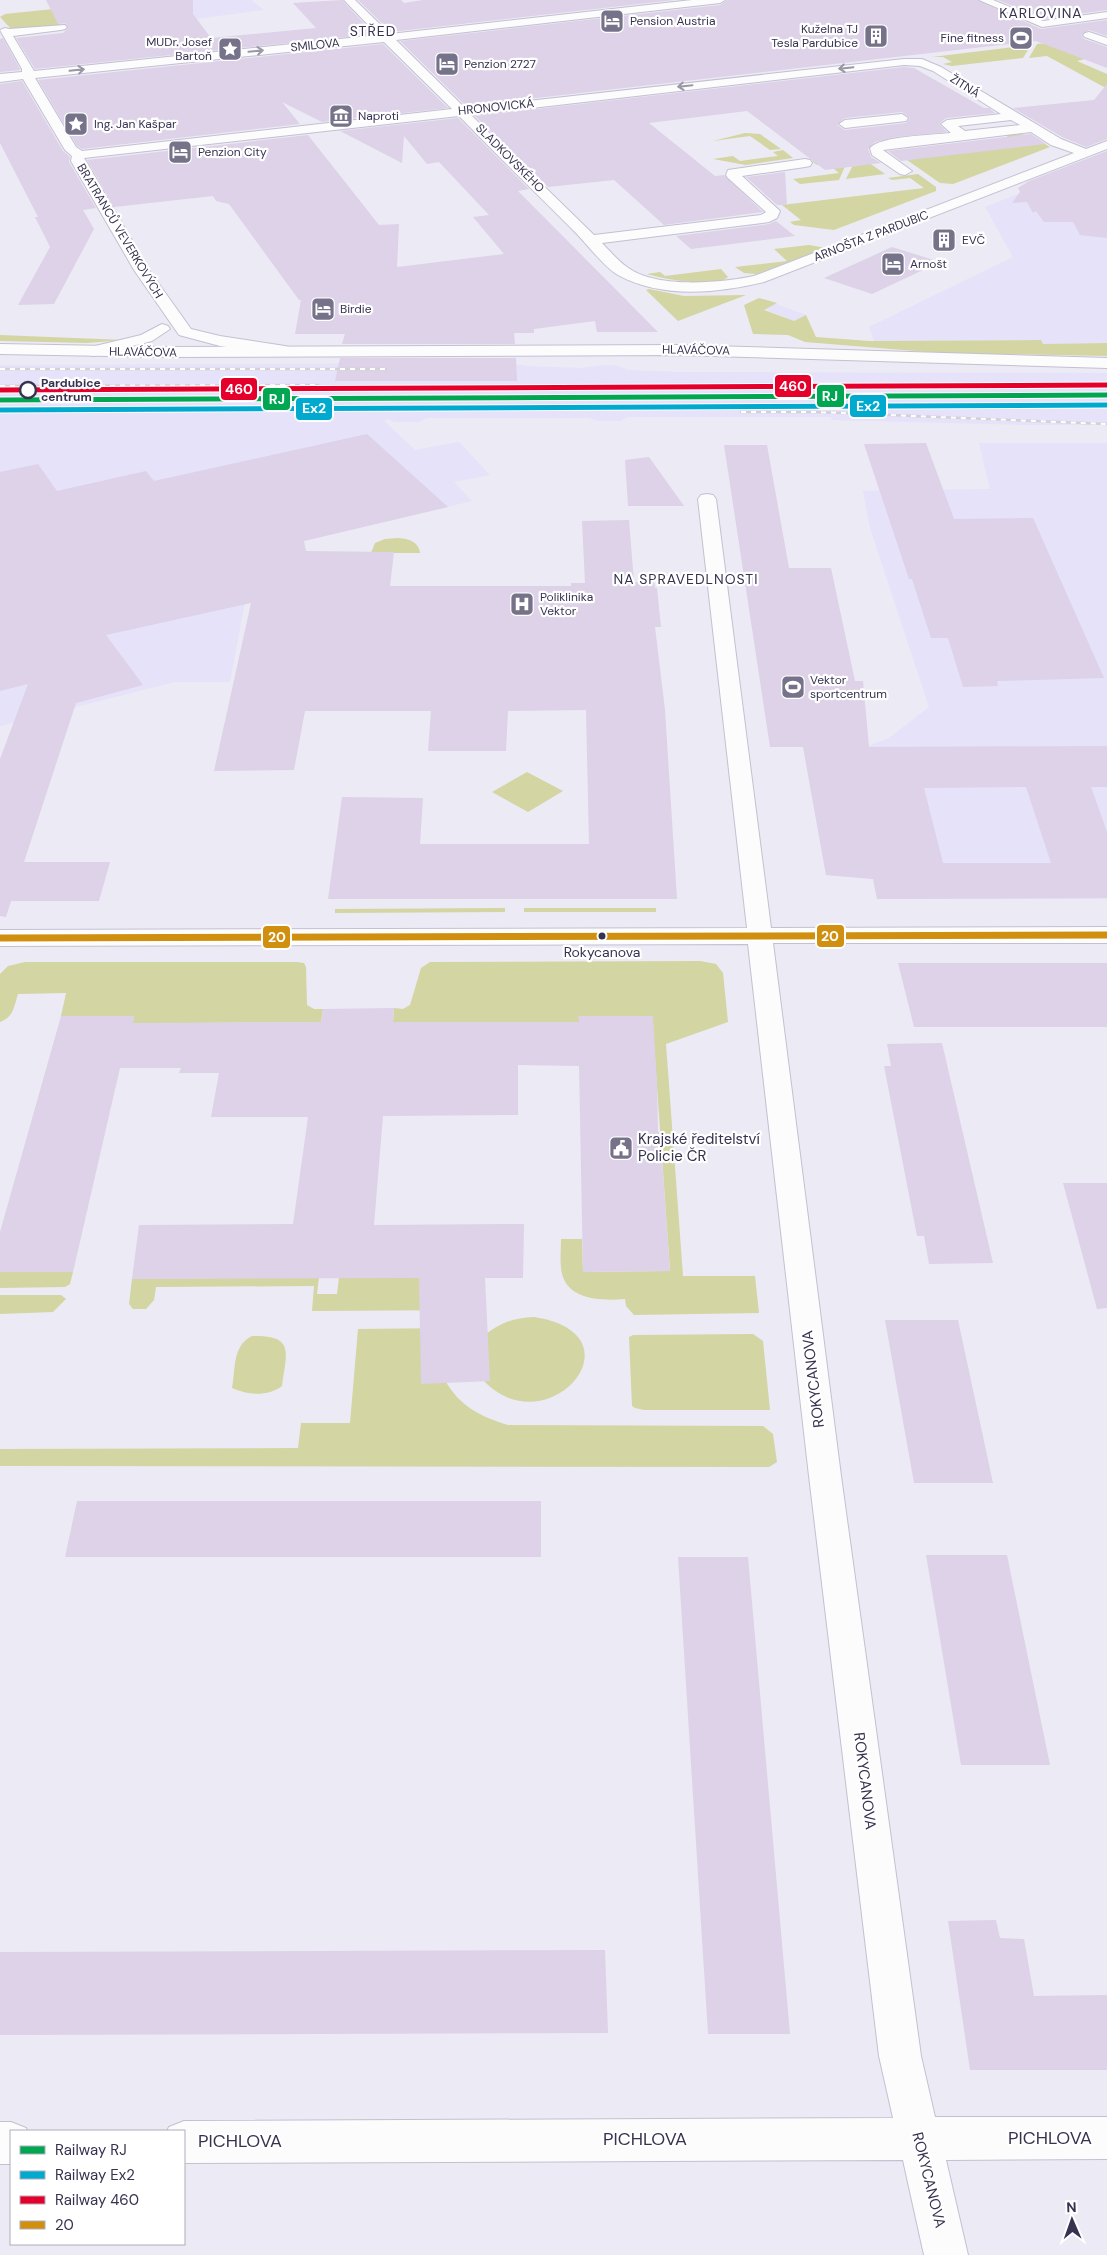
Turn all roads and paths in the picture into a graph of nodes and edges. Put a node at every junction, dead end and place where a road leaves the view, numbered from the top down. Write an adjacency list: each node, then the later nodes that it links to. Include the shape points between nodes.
1 (349, 0): 8 (street, SLADKOVSKÉHO)
2 (720, 0): 8 (street, SMILOVA)
3 (984, 0): 4 (street, via 1042,24)
4 (1107, 15)
5 (61, 27): 6 (street)
6 (6, 35): 11 (street, BRATRANCŮ VEVERKOVÝCH, via 28,69)
7 (1090, 35): 9 (street)
8 (387, 37): 11 (street, SMILOVA, one-way to 8); 13 (street, SLADKOVSKÉHO)
9 (1107, 42)
10 (913, 62): 13 (street, HRONOVICKÁ, one-way to 13); 14 (street, ŽITNÁ, via 944,73)
11 (28, 75): 12 (street, SMILOVA); 23 (street, BRATRANCŮ VEVERKOVÝCH, via 71,150)
12 (0, 78)
13 (462, 111): 23 (street, HRONOVICKÁ); 28 (street, SLADKOVSKÉHO)
14 (1014, 116): 18 (street, ŽITNÁ); 19 (street, ŽITNÁ, via 947,124)
15 (834, 117): 17 (street)
16 (902, 118): 17 (street)
17 (845, 124): 20 (street)
18 (1033, 128): 19 (street); 22 (street, ŽITNÁ, via 1060,144)
19 (962, 135): 20 (street)
20 (870, 140): 25 (street, via 877,152)
21 (1107, 145): 22 (street, ARNOŠTA Z PARDUBIC)
22 (1086, 153): 29 (street, ARNOŠTA Z PARDUBIC, via 746,283 692,286)
23 (80, 155): 30 (street, BRATRANCŮ VEVERKOVÝCH, via 78,161)
24 (805, 163): 26 (street, via 733,173)
25 (905, 171)
26 (764, 203): 27 (street); 28 (street, via 774,213 764,218)
27 (744, 205)
28 (592, 240): 29 (street, SLADKOVSKÉHO)
29 (628, 274)
30 (164, 306): 31 (street, BRATRANCŮ VEVERKOVÝCH); 32 (street, BRATRANCŮ VEVERKOVÝCH)
31 (162, 329): 34 (street, via 146,338); 36 (street, BRATRANCŮ VEVERKOVÝCH)
32 (185, 332): 35 (street, HLAVÁČOVA); 36 (street)
33 (0, 349): 34 (street, HLAVÁČOVA)
34 (93, 351): 36 (street, HLAVÁČOVA)
35 (285, 351): 36 (street, HLAVÁČOVA); 37 (street, HLAVÁČOVA, via 678,350)
36 (163, 352)
37 (1107, 363)
38 (707, 499): 39 (street, ROKYCANOVA)
39 (759, 935): 40 (street); 41 (street); 42 (street, ROKYCANOVA, via 900,2056)
40 (1107, 935)
41 (0, 938)
42 (919, 2138): 43 (street, PICHLOVA); 44 (street, PICHLOVA); 45 (street, ROKYCANOVA)
43 (1107, 2138)
44 (185, 2142)
45 (946, 2255)

